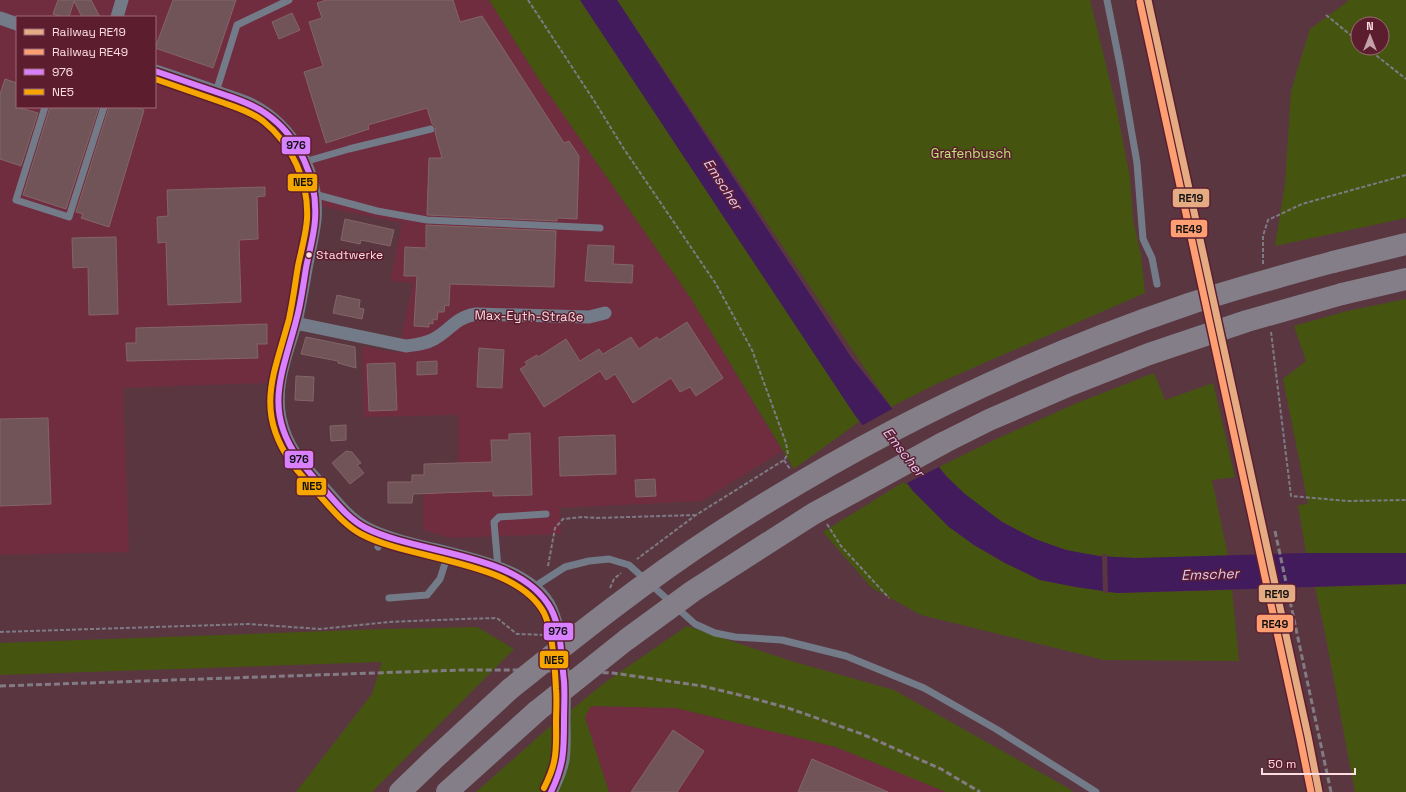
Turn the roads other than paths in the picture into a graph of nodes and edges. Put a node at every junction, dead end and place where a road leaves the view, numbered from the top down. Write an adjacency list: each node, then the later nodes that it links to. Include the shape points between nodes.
1 (122, 0): 4 (street)
2 (289, 0): 8 (lane, via 237,25)
3 (1107, 0): 17 (lane, via 1137,163 1143,239 1152,258)
4 (117, 16)
5 (0, 18): 6 (street)
6 (16, 24)
7 (156, 71): 8 (street)
8 (216, 92): 12 (street, via 252,105 270,117 291,137)
9 (45, 108): 10 (lane, via 16,200 69,217)
10 (104, 108)
11 (431, 128): 12 (lane)
12 (304, 162): 13 (street)
13 (314, 194): 14 (lane, via 370,209 427,220); 19 (street, via 315,220)
14 (600, 228)
15 (1406, 244): 25 (highway, bridge, via 1239,288 1135,324 971,392 883,436 717,534 639,588 510,689)
16 (1406, 279): 26 (highway, bridge, via 1247,321 1149,354 1062,388 945,442 813,514 699,587 626,640 537,711)
17 (1157, 284)
18 (605, 313): 19 (street, Max-Eyth-Straße, via 589,317 476,314 458,320 433,340 406,346)
19 (295, 323): 21 (street, via 278,391 279,416 285,437 294,454 354,521 381,542)
20 (546, 514): 22 (lane, via 499,517 494,522)
21 (448, 554): 22 (street); 24 (lane, via 440,579 427,595)
22 (498, 568): 23 (street, via 513,573)
23 (534, 587): 27 (street, via 550,607 558,633 564,682 564,752 561,768); 28 (lane, via 565,567 589,561 609,559 629,565 695,624 715,633 782,640 846,656 967,711)
24 (389, 598)
25 (400, 792)
26 (447, 792)
27 (551, 792)
28 (1096, 792)

